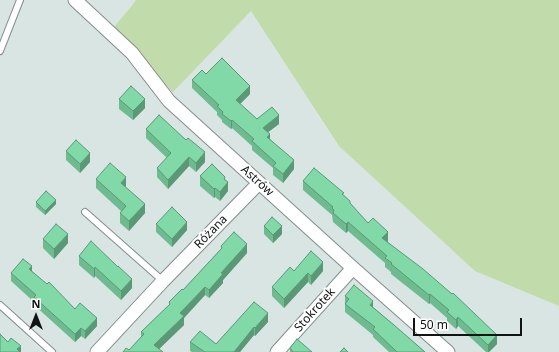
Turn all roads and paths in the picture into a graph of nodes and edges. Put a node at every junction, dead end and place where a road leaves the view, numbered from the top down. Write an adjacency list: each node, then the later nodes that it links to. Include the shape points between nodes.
1 (20, 0): 3 (lane)
2 (75, 0): 4 (street, Astrów, via 132,53 169,101)
3 (0, 51)
4 (259, 183): 6 (street, Astrów); 7 (street, Różana)
5 (85, 212): 7 (lane)
6 (353, 268): 11 (street, Stokrotek); 12 (street, Astrów)
7 (163, 281): 10 (street, Różana)
8 (0, 306): 9 (lane)
9 (52, 352)
10 (97, 352)
11 (276, 352)
12 (448, 352)

